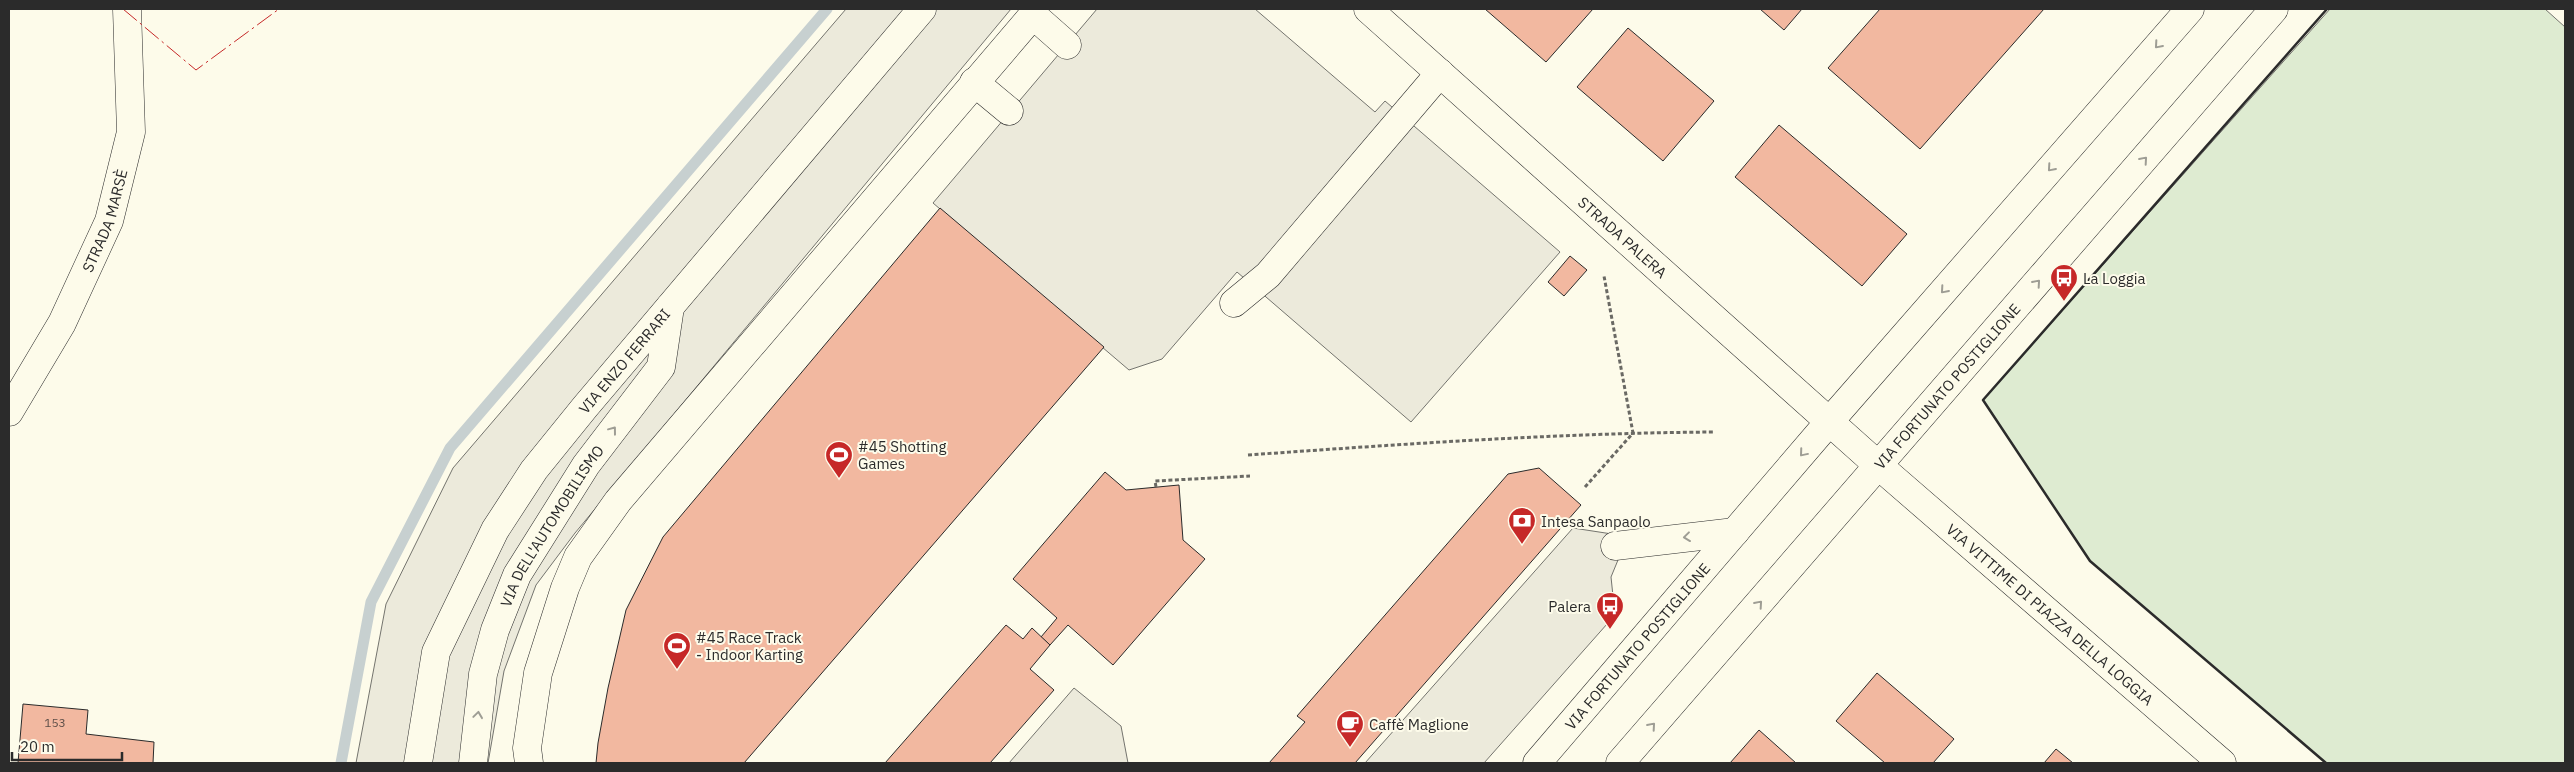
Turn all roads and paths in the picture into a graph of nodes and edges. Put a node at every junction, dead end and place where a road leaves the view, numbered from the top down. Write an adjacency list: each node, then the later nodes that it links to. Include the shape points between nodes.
1 (127, 9): 13 (street, STRADA MARSÈ, via 131,132 109,221 62,323)
2 (922, 9): 12 (street, VIA ENZO FERRARI)
3 (1368, 9): 7 (street, STRADA PALERA)
4 (2190, 9): 14 (street, VIA FORTUNATO POSTIGLIONE, one-way to 14)
5 (2274, 9): 18 (street, VIA FORTUNATO POSTIGLIONE, one-way to 5)
6 (1066, 44): 8 (street, via 1033,14)
7 (1440, 73): 11 (street, via 1268,275); 14 (street, STRADA PALERA)
8 (974, 82): 9 (street); 26 (street, via 618,501 578,557 538,673)
9 (1009, 111)
10 (1604, 276): 16 (path)
11 (1234, 303)
12 (670, 307): 24 (street, VIA ENZO FERRARI, via 534,470 495,530 436,652); 25 (street, VIA DELL'AUTOMOBILISMO, one-way to 12, via 484,674 495,630 517,576 586,465 662,367)
13 (9, 412)
14 (1829, 422): 18 (street, STRADA PALERA); 22 (street, VIA FORTUNATO POSTIGLIONE, one-way to 22)
15 (1715, 432): 16 (path)
16 (1633, 433): 17 (path, via 1460,440); 21 (path)
17 (1248, 455)
18 (1879, 466): 28 (street, VIA FORTUNATO POSTIGLIONE, one-way to 18); 29 (street, VIA VITTIME DI PIAZZA DELLA LOGGIA)
19 (1250, 476): 20 (path, via 1155,481)
20 (1156, 487)
21 (1585, 487)
22 (1735, 532): 23 (street, one-way to 23); 27 (street, VIA FORTUNATO POSTIGLIONE)
23 (1615, 546)
24 (418, 763)
25 (473, 763)
26 (529, 763)
27 (1537, 763)
28 (1620, 763)
29 (2222, 763)

